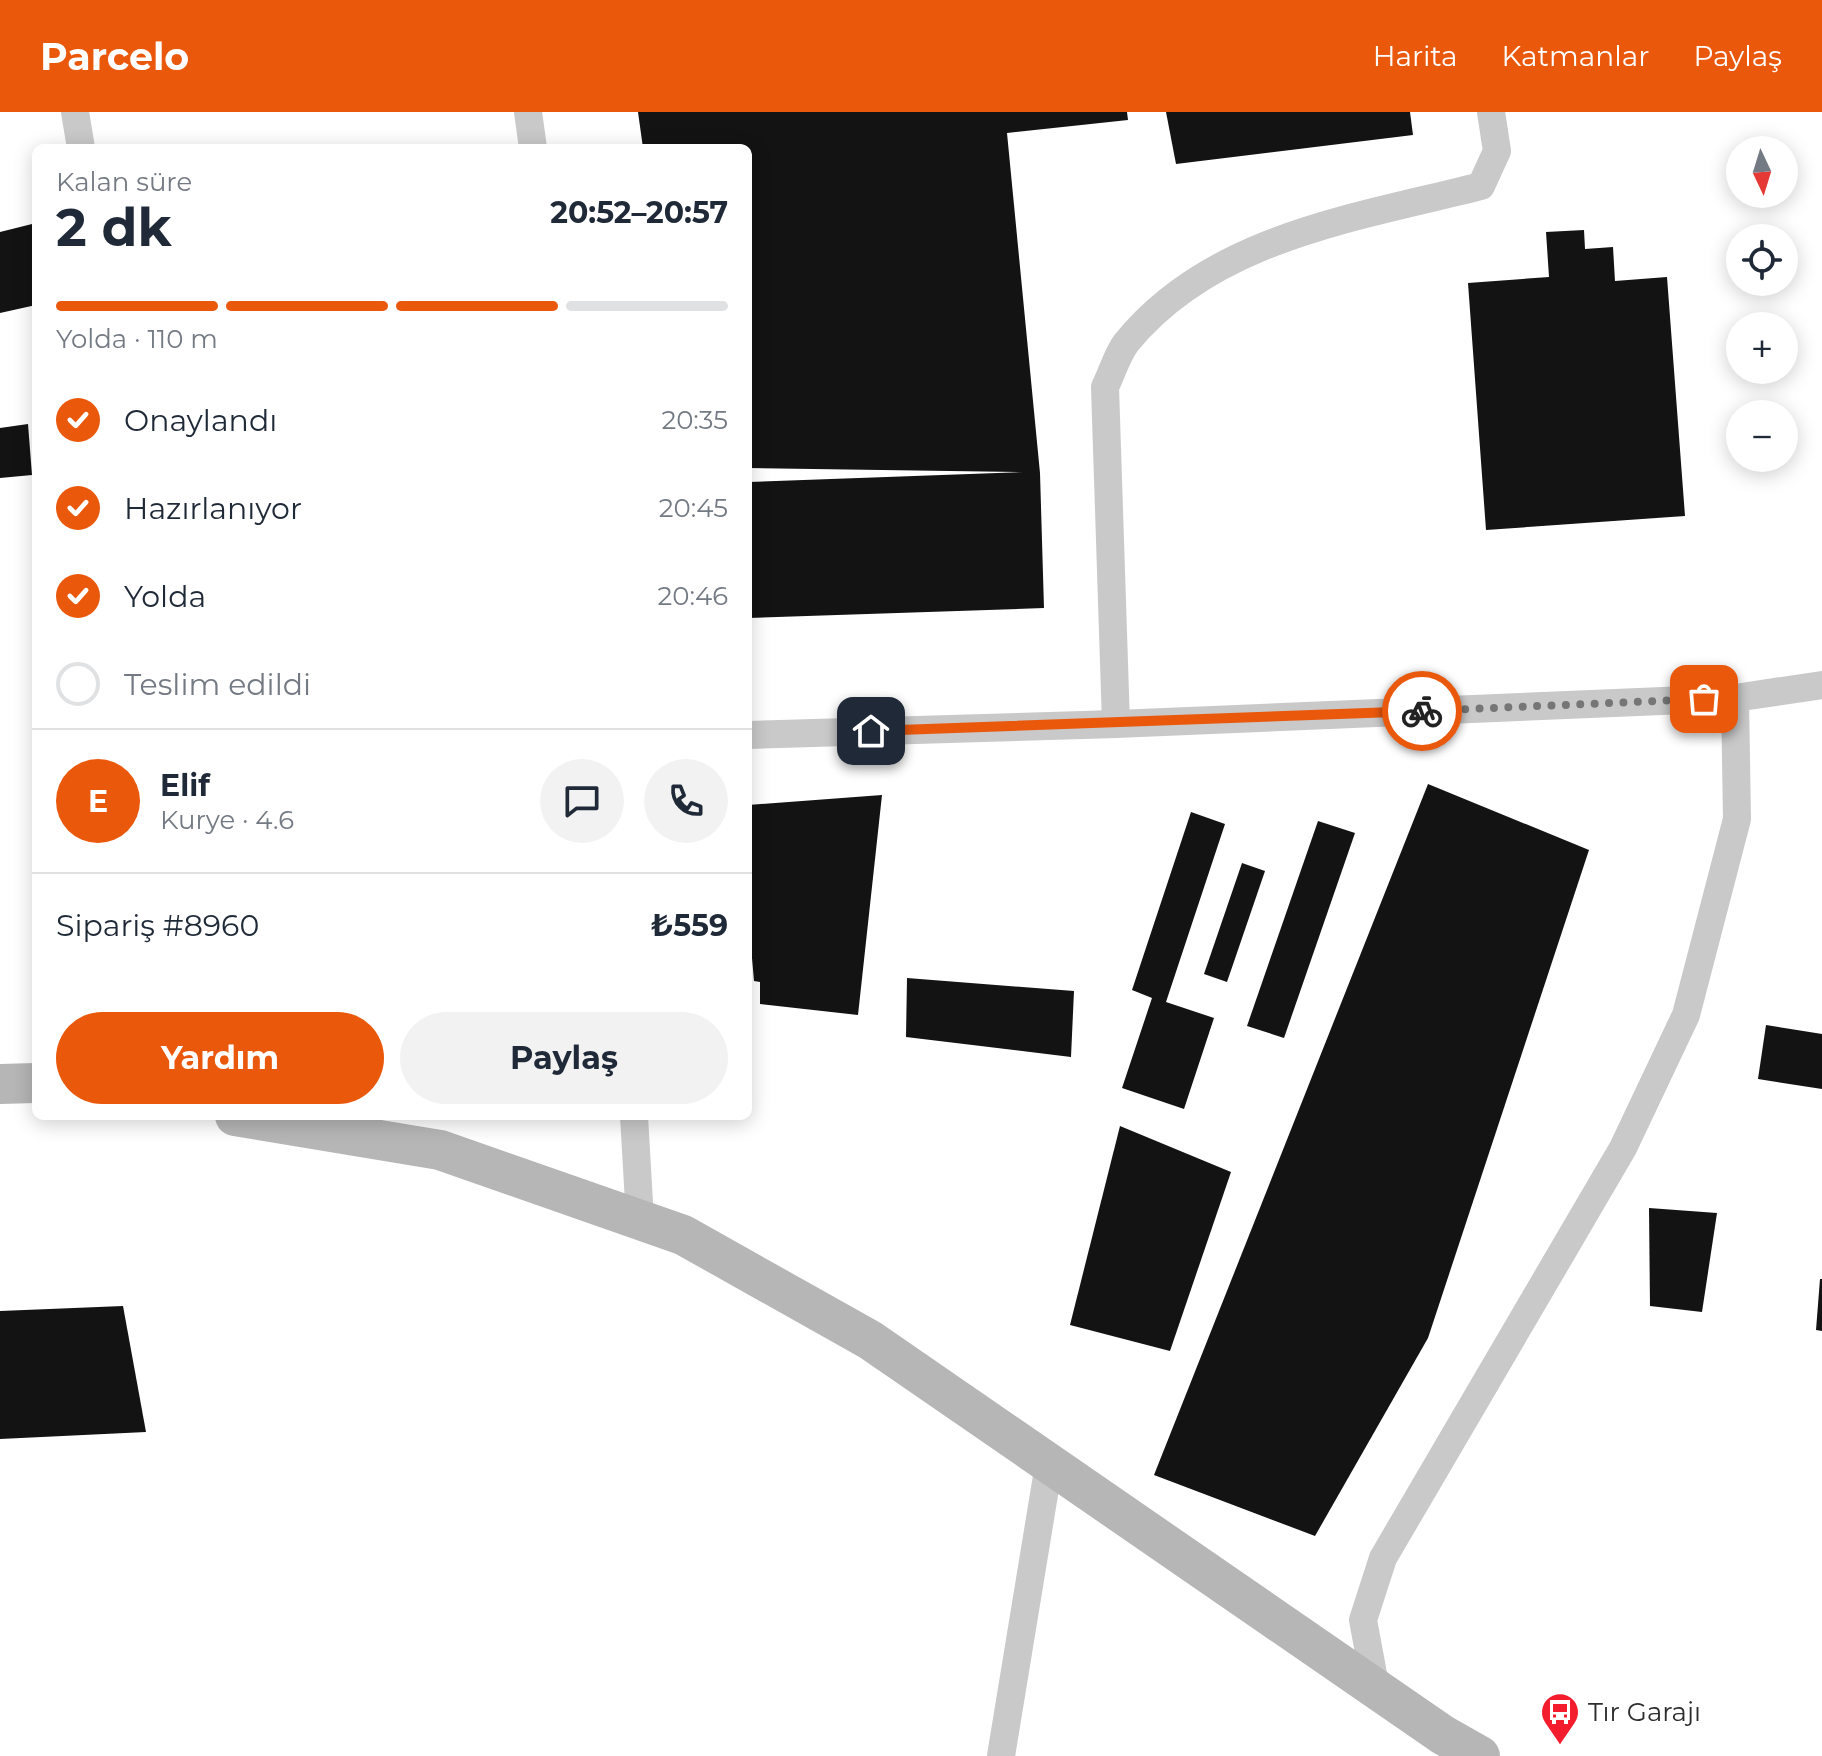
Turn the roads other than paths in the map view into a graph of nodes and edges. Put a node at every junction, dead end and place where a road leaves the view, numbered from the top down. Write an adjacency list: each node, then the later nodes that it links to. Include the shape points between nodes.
1 (75, 112): 4 (street)
2 (528, 112): 5 (street)
3 (1491, 112): 8 (street, via 1497,151 1481,186 1289,235 1208,272 1163,304 1124,345 1105,387)
4 (80, 144)
5 (532, 144)
6 (1822, 685): 7 (street)
7 (1735, 698): 8 (street); 16 (street, via 1737,819 1686,1015 1623,1148 1383,1558 1363,1620)
8 (1116, 724): 9 (street)
9 (752, 735)
10 (32, 1083): 11 (main road)
11 (0, 1084)
12 (259, 1120): 14 (main road, via 440,1150)
13 (634, 1120): 14 (street)
14 (640, 1220): 15 (main road, via 683,1235 870,1340)
15 (1049, 1464): 16 (main road); 17 (street)
16 (1376, 1690): 18 (main road)
17 (1001, 1756)
18 (1480, 1756)

